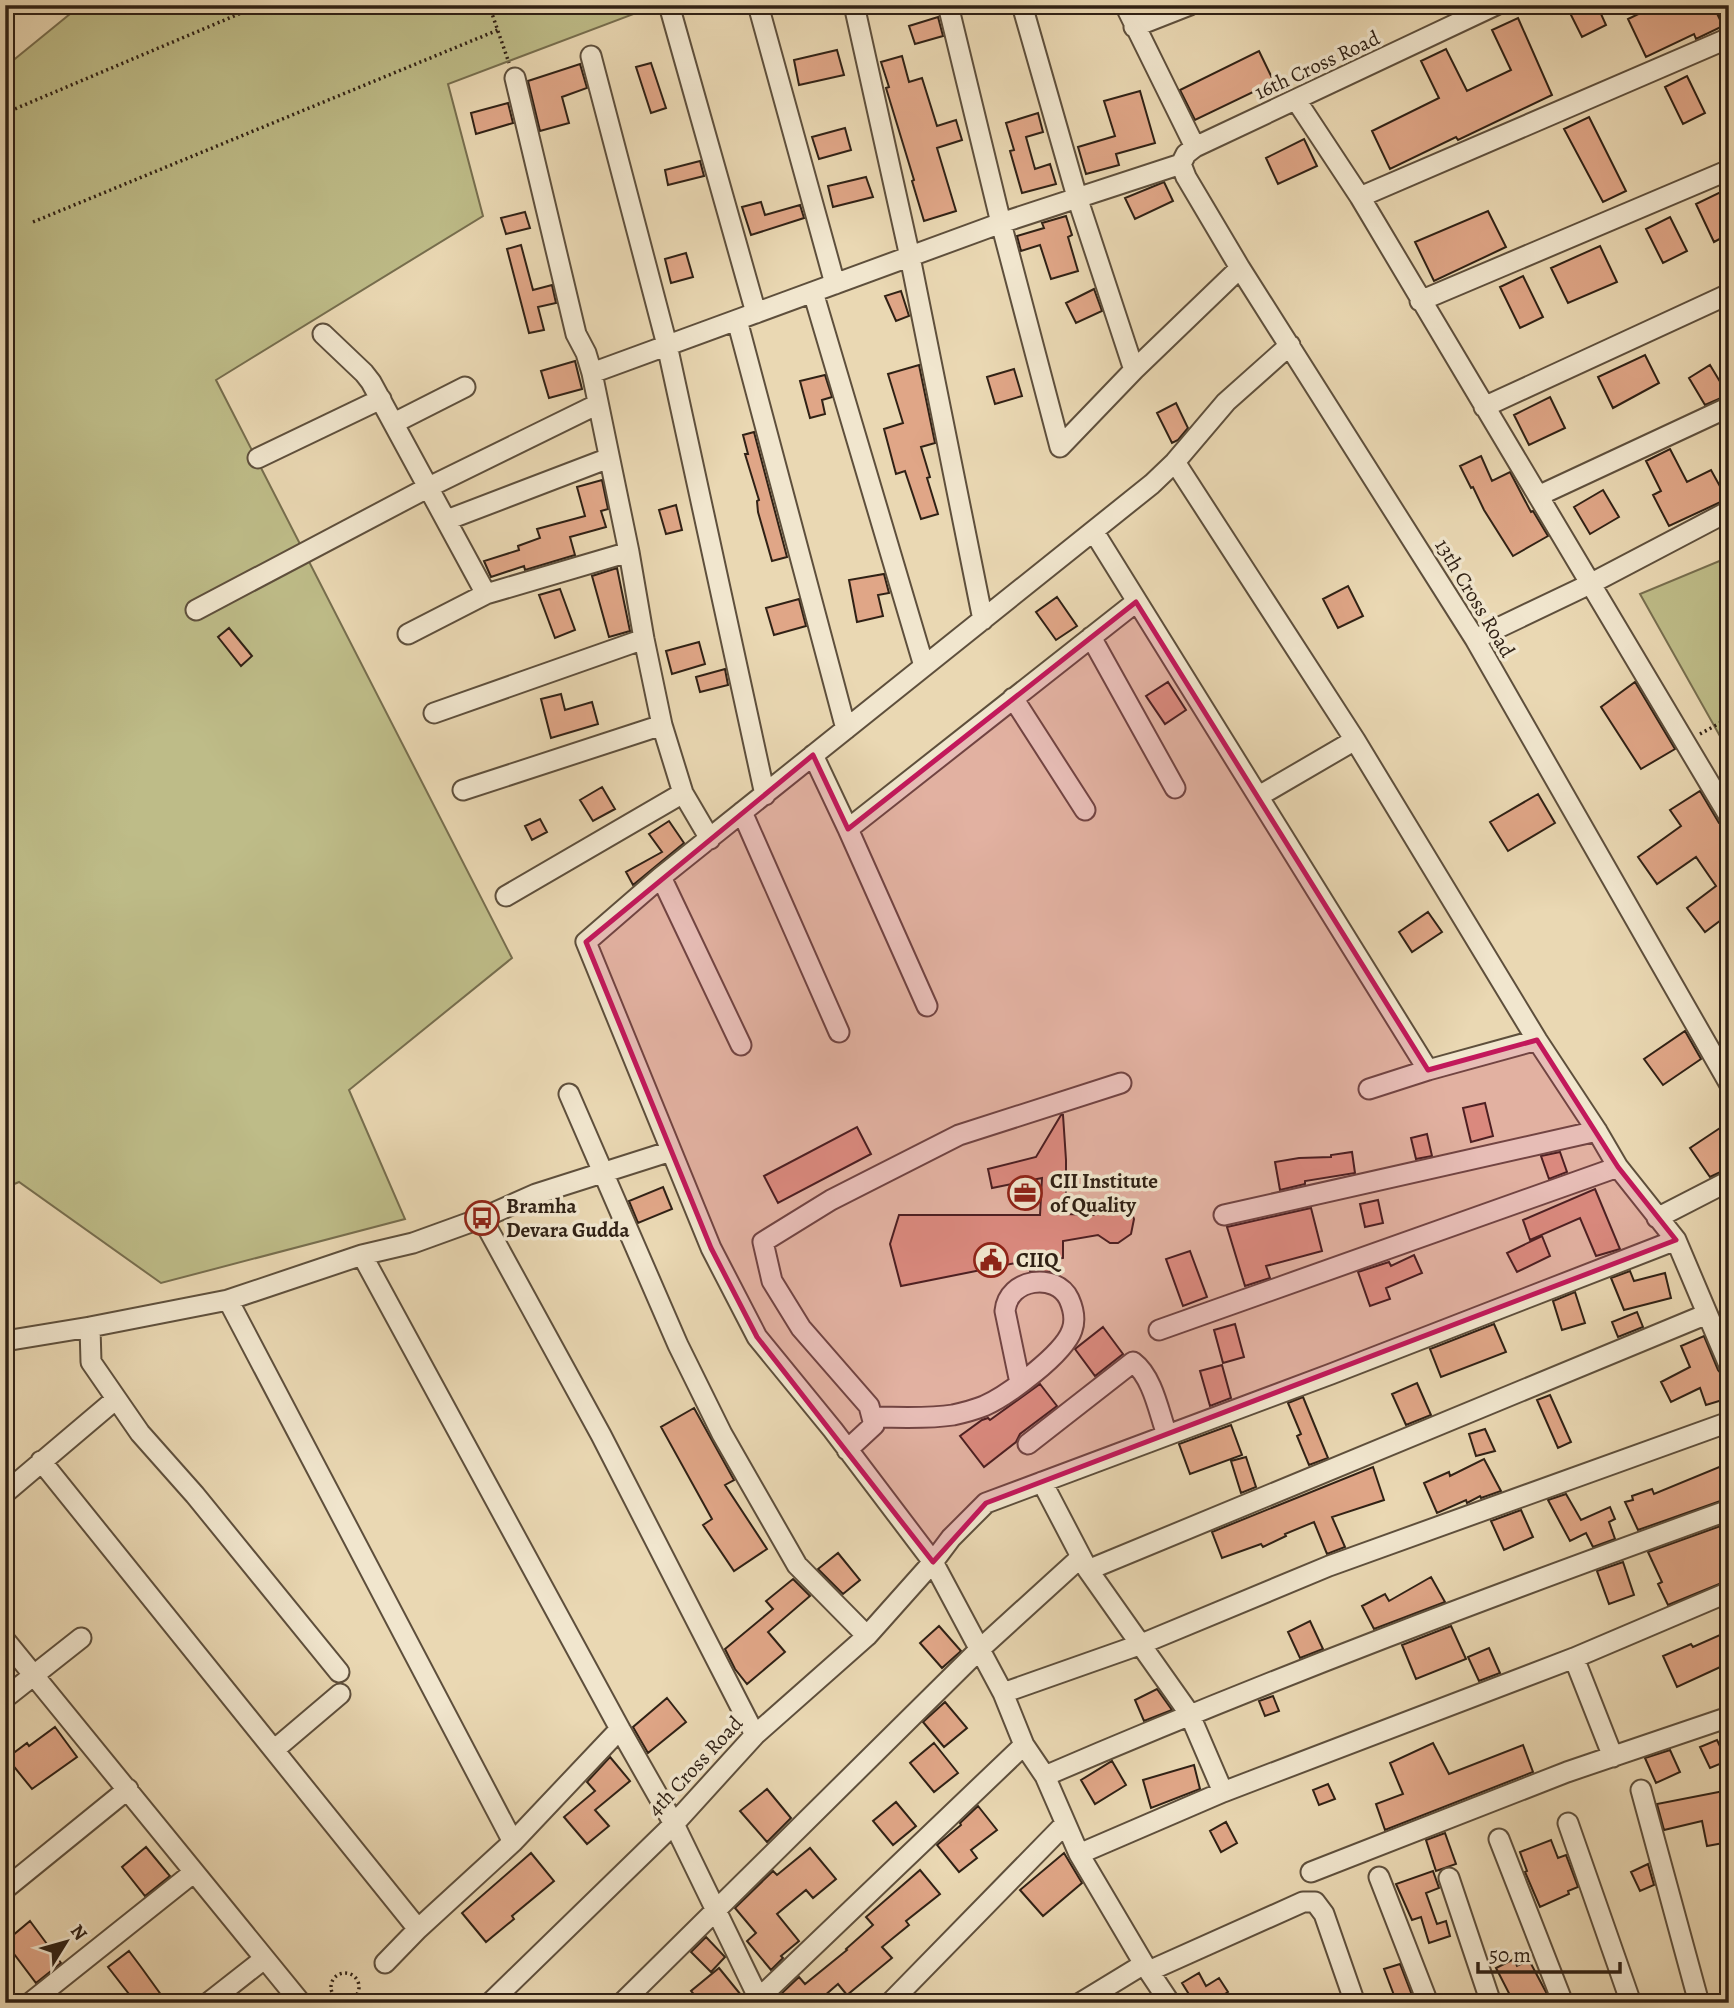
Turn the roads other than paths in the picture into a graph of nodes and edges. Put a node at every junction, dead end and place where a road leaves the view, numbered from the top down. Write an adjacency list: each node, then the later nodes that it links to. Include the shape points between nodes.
1 (669, 5): 26 (street)
2 (758, 5): 22 (street)
3 (853, 5): 20 (street)
4 (948, 5): 19 (street)
5 (1022, 5): 17 (street)
6 (1125, 5): 9 (street)
7 (1190, 5): 9 (street)
8 (1496, 5): 13 (street, 16th Cross Road)
9 (1135, 27): 14 (street)
10 (1729, 38): 18 (street)
11 (591, 56): 28 (street)
12 (515, 78): 31 (street, via 576,334)
13 (1296, 100): 14 (street, 16th Cross Road); 18 (street)
14 (1195, 147): 15 (street)
15 (1181, 164): 17 (street); 21 (street, 13th Cross Road)
16 (1729, 170): 25 (street)
17 (1077, 197): 19 (street); 30 (street)
18 (1360, 197): 25 (street)
19 (1001, 223): 20 (street); 30 (street, via 1060,447)
20 (910, 257): 22 (street); 51 (street)
21 (1240, 268): 29 (street, 13th Cross Road); 30 (street)
22 (835, 284): 23 (street)
23 (813, 292): 26 (street); 56 (street)
24 (1729, 294): 35 (street)
25 (1420, 301): 35 (street)
26 (747, 317): 28 (street); 60 (street)
27 (323, 334): 33 (street, via 365,373)
28 (667, 345): 31 (street); 66 (street)
29 (1290, 345): 40 (street, via 1226,402); 55 (street, 13th Cross Road)
30 (1133, 370)
31 (592, 373): 34 (street)
32 (465, 387): 37 (street)
33 (381, 399): 37 (street); 38 (street)
34 (598, 404): 39 (street); 41 (street)
35 (1484, 407): 42 (street)
36 (1729, 407): 42 (street)
37 (394, 423): 41 (street)
38 (258, 458)
39 (609, 458): 44 (street); 46 (street)
40 (1175, 462): 45 (street); 61 (street)
41 (429, 487): 44 (street); 50 (street)
42 (1538, 496): 47 (street)
43 (1729, 511): 47 (street)
44 (447, 520): 48 (street)
45 (1094, 532): 49 (street); 51 (street)
46 (629, 552): 48 (street); 54 (street)
47 (1590, 584): 55 (street); 70 (street)
48 (486, 594): 52 (street)
49 (1136, 602): 53 (street); 67 (street)
50 (196, 610)
51 (983, 620): 56 (street)
52 (408, 634)
53 (1091, 637): 57 (street); 63 (street)
54 (643, 639): 58 (street); 59 (street)
55 (1475, 639): 81 (street, 13th Cross Road)
56 (924, 666): 60 (street)
57 (1013, 698): 68 (street); 71 (street)
58 (433, 713)
59 (662, 725): 64 (street); 65 (street)
60 (846, 729): 62 (street)
61 (1355, 740): 67 (street); 77 (street)
62 (813, 755): 66 (street); 71 (street)
63 (1175, 788)
64 (463, 790)
65 (683, 793): 72 (street); 74 (street)
66 (765, 795): 69 (street)
67 (1259, 796): 79 (street)
68 (1084, 810)
69 (742, 812): 72 (street); 76 (street)
70 (1729, 816)
71 (848, 829): 75 (street)
72 (710, 839): 73 (street)
73 (661, 877): 78 (street); 85 (street, via 586,942)
74 (506, 896)
75 (927, 1006)
76 (839, 1032)
77 (1537, 1040): 79 (street); 84 (street)
78 (741, 1045)
79 (1428, 1070): 82 (street)
80 (1121, 1083): 102 (street, via 959,1135 831,1200 763,1242 772,1281 801,1328 869,1406)
81 (1729, 1083)
82 (1369, 1089)
83 (569, 1094): 87 (street)
84 (1597, 1130): 86 (street); 89 (street)
85 (671, 1151): 87 (street); 106 (street, via 711,1248 757,1337)
86 (1618, 1167): 90 (street); 97 (street)
87 (602, 1173): 91 (street, via 536,1194); 114 (street, via 678,1345 797,1565)
88 (1729, 1181): 90 (street)
89 (1224, 1215)
90 (1657, 1218): 92 (street)
91 (482, 1219): 93 (street); 128 (street, via 601,1435)
92 (1676, 1240): 95 (street); 104 (street, 4th Cross Road)
93 (362, 1255): 94 (street); 127 (street)
94 (228, 1300): 96 (street); 140 (street)
95 (1707, 1314): 99 (street); 112 (street)
96 (90, 1327): 98 (street); 101 (street, via 91,1362)
97 (1159, 1330)
98 (5, 1341)
99 (1729, 1365)
100 (1020, 1382): 100 (street, via 1052,1358 1073,1329 1069,1300 1050,1283 1023,1285 1006,1300); 102 (street, via 984,1406 952,1415)
101 (116, 1399): 107 (street); 120 (street)
102 (872, 1417): 106 (street, via 874,1425)
103 (1729, 1422): 117 (street, via 1329,1566)
104 (1167, 1435): 105 (street, via 1148,1382 1133,1362); 108 (street, 4th Cross Road)
105 (1028, 1444)
106 (847, 1450): 111 (street)
107 (41, 1461): 109 (street); 130 (street)
108 (1042, 1482): 111 (street, 4th Cross Road, via 986,1503); 112 (street)
109 (5, 1493)
110 (1729, 1510): 125 (street)
111 (933, 1562): 114 (street, 4th Cross Road); 118 (street)
112 (1084, 1564): 117 (street); 118 (street)
113 (1729, 1592): 119 (street)
114 (867, 1636): 128 (street, 4th Cross Road)
115 (81, 1638): 121 (street)
116 (5, 1640): 121 (street)
117 (1139, 1645): 122 (street); 125 (street)
118 (980, 1649): 122 (street); 147 (street)
119 (1574, 1658): 131 (street); 135 (street)
120 (339, 1672)
121 (33, 1675): 124 (street); 133 (street)
122 (1003, 1693): 129 (street)
123 (340, 1694): 130 (street)
124 (5, 1698)
125 (1189, 1713): 132 (street); 135 (street)
126 (1729, 1717): 131 (street)
127 (620, 1729): 137 (street); 140 (street)
128 (755, 1735): 137 (street, 4th Cross Road)
129 (1024, 1745): 132 (street); 152 (street)
130 (274, 1750): 148 (street)
131 (1613, 1756): 143 (street)
132 (1045, 1776): 138 (street)
133 (128, 1789): 142 (street); 146 (street)
134 (1641, 1790): 166 (street)
135 (1223, 1792): 141 (street)
136 (1568, 1823): 165 (street)
137 (674, 1824): 147 (street); 156 (street, 4th Cross Road)
138 (1065, 1824): 141 (street); 158 (street)
139 (1499, 1839): 164 (street)
140 (513, 1842): 148 (street)
141 (1079, 1854): 151 (street)
142 (194, 1872): 149 (street); 153 (street)
143 (1311, 1872)
144 (1379, 1877): 162 (street)
145 (1449, 1878): 163 (street)
146 (5, 1889)
147 (715, 1911): 152 (street); 157 (street)
148 (418, 1928): 150 (street)
149 (264, 1959): 154 (street); 155 (street)
150 (385, 1963)
151 (1147, 1967): 159 (street); 160 (street); 161 (street, via 1303,1902 1315,1902 1324,1914)
152 (758, 2001)
153 (30, 2003)
154 (208, 2003)
155 (301, 2003)
156 (490, 2003)
157 (622, 2003)
158 (890, 2003)
159 (1080, 2003)
160 (1170, 2003)
161 (1355, 2003)
162 (1428, 2003)
163 (1491, 2003)
164 (1563, 2003)
165 (1631, 2003)
166 (1699, 2003)

